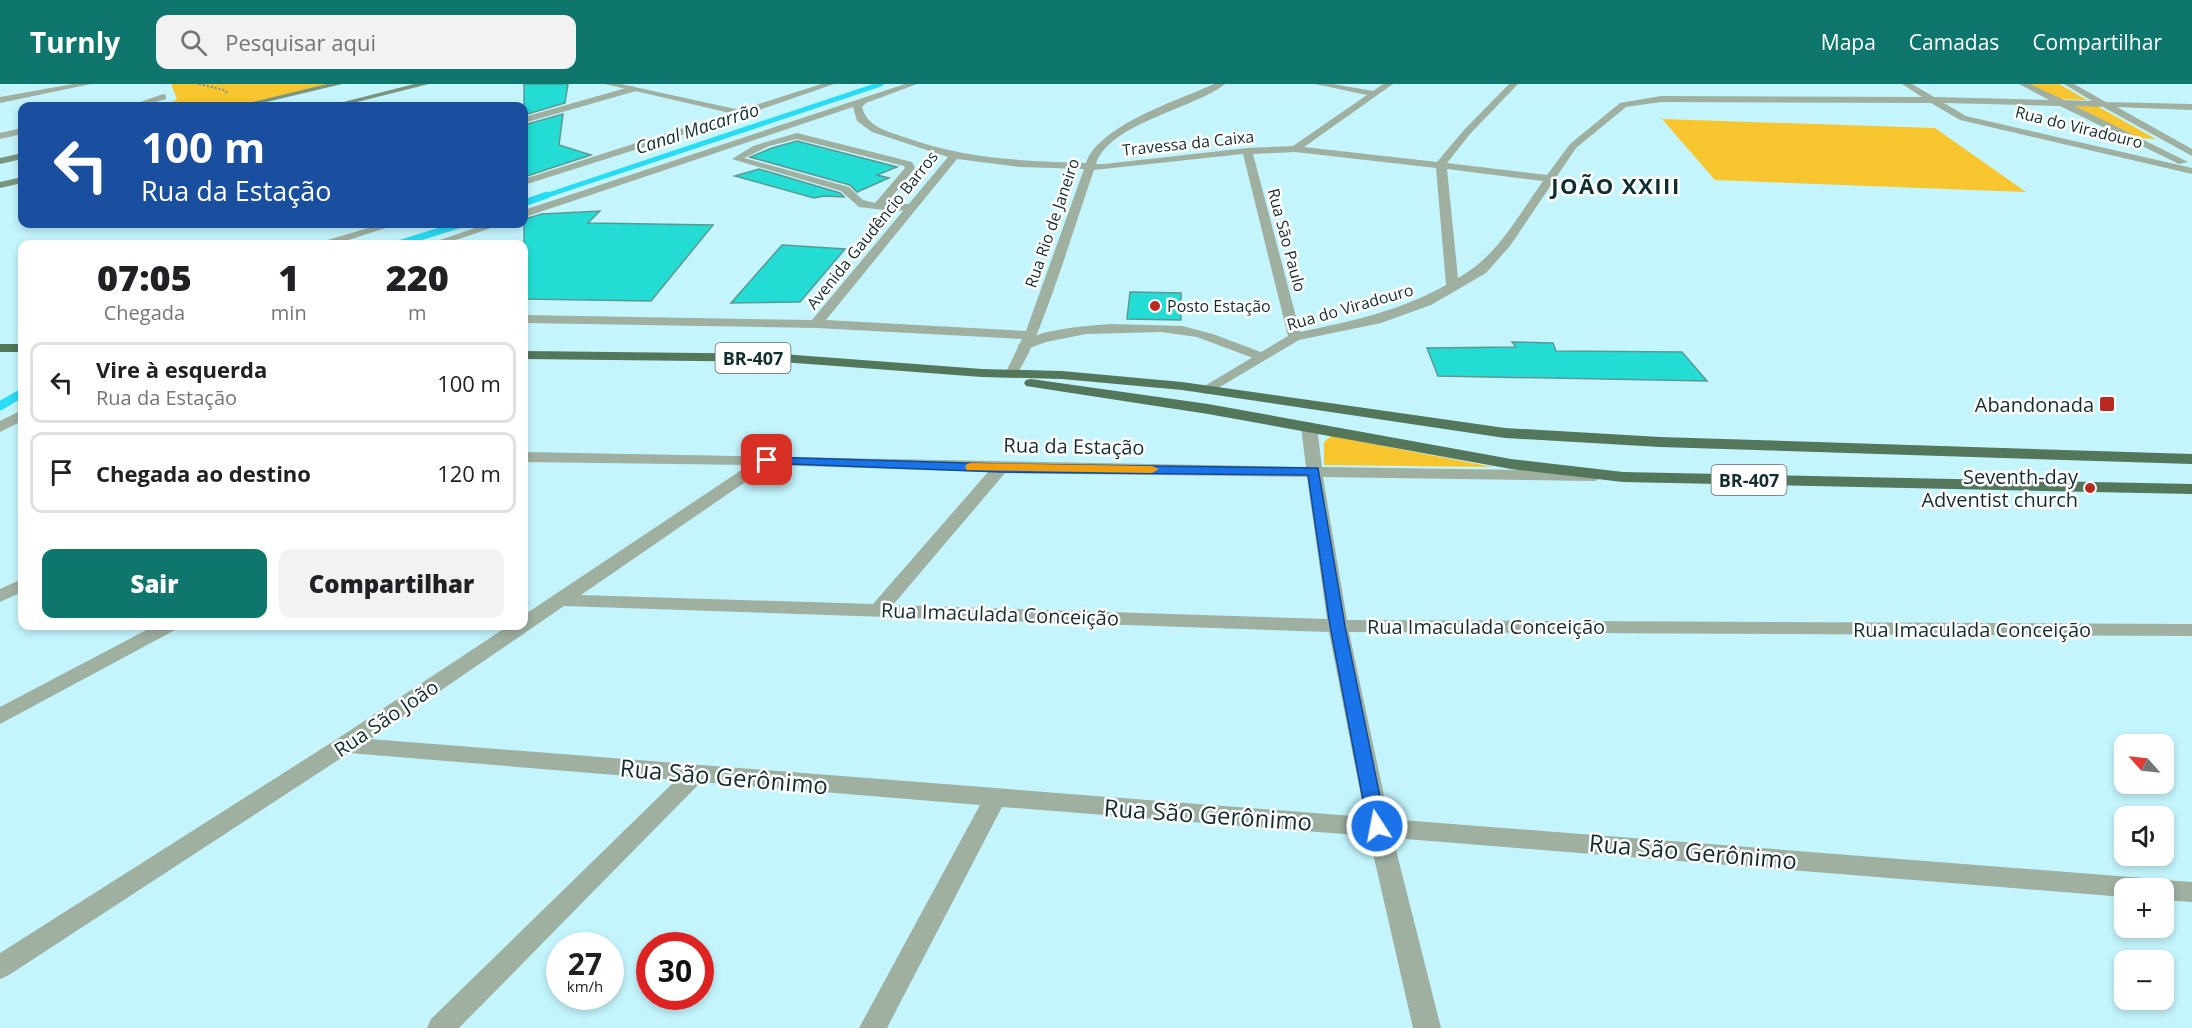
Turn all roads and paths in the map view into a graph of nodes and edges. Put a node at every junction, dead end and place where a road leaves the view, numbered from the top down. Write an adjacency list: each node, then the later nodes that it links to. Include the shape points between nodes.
1 (87, 84): 17 (street)
2 (338, 84): 21 (main road)
3 (425, 84): 22 (main road)
4 (609, 84): 15 (street)
5 (830, 84): 26 (street)
6 (913, 84): 19 (street)
7 (1221, 84): 42 (street, Rua Rio de Janeiro, via 1115,136 1100,146)
8 (1319, 84): 16 (street)
9 (1389, 84): 16 (street)
10 (1514, 84): 40 (street)
11 (1906, 84): 18 (street, Rua do Viradouro)
12 (2023, 84): 23 (street)
13 (2068, 84): 24 (street)
14 (157, 89): 20 (street)
15 (633, 89): 26 (street); 27 (street)
16 (1375, 94): 34 (street)
17 (0, 100)
18 (1932, 100): 23 (street, Rua do Viradouro); 43 (street, Rua do Viradouro, via 1958,116); 44 (street, Rua do Viradouro, via 1634,102 1610,114 1573,146)
19 (863, 101): 37 (street, Travessa da Caixa, via 857,107 860,119 875,130); 50 (street)
20 (155, 102)
21 (258, 102)
22 (349, 102)
23 (2059, 102): 24 (street, Rua do Viradouro); 32 (street)
24 (2103, 104): 25 (street, Rua do Viradouro); 33 (street)
25 (2192, 107)
26 (742, 113): 46 (street)
27 (528, 119)
28 (18, 132): 29 (street)
29 (0, 136)
30 (18, 141): 31 (street)
31 (0, 143)
32 (2143, 143): 33 (street); 41 (street)
33 (2173, 143): 36 (street)
34 (1295, 149): 35 (street, Travessa da Caixa); 40 (street, Travessa da Caixa)
35 (1247, 151): 42 (street, Travessa da Caixa); 58 (street, Rua São Paulo)
36 (2191, 152)
37 (954, 156): 42 (street, Travessa da Caixa); 49 (street, Avenida Gaudêncio Barros)
38 (18, 157): 39 (main road)
39 (0, 161)
40 (1442, 164): 44 (street, Travessa da Caixa); 55 (street)
41 (2192, 165)
42 (1089, 168): 59 (street, Rua Rio de Janeiro)
43 (2192, 171)
44 (1548, 178): 55 (street, Rua do Viradouro, via 1506,244 1482,270)
45 (18, 181): 47 (main road)
46 (528, 181)
47 (0, 185)
48 (878, 206): 48 (street, via 910,168 908,164 797,136 738,157 845,189 860,203); 49 (street)
49 (911, 207): 57 (street, Avenida Gaudêncio Barros)
50 (528, 213)
51 (379, 228): 53 (street)
52 (484, 228): 54 (street)
53 (338, 240)
54 (447, 240)
55 (1453, 288): 58 (street, Rua do Viradouro, via 1376,320)
56 (528, 319): 57 (street)
57 (816, 324): 59 (street)
58 (1295, 337): 61 (street, Rua do Viradouro)
59 (1028, 340): 61 (street, via 1060,332 1171,330 1200,334); 62 (street, Rua Rio de Janeiro)
60 (528, 355): 63 (highway, BR-407, via 782,358)
61 (1260, 357): 64 (street, Rua do Viradouro)
62 (1013, 372): 63 (highway, BR-407); 64 (highway, BR-407)
63 (982, 373): 67 (highway, BR-407)
64 (1208, 390): 69 (highway, BR-407, via 1505,433 1660,442)
65 (18, 417): 66 (street)
66 (0, 427)
67 (1309, 427): 72 (street); 73 (highway, BR-407, via 1511,464)
68 (528, 457): 70 (street, Rua da Estação)
69 (2192, 459)
70 (767, 460): 71 (street, Rua da Estação); 77 (street, Rua São João)
71 (1001, 468): 72 (street, Rua da Estação); 78 (street)
72 (1314, 471): 73 (street, Rua da Estação); 80 (street)
73 (1623, 477): 74 (highway, BR-407)
74 (2192, 489)
75 (18, 587): 76 (street)
76 (0, 596)
77 (564, 600): 78 (street, Rua Imaculada Conceição); 79 (street, Rua São João)
78 (878, 610): 80 (street, Rua Imaculada Conceição)
79 (528, 624)
80 (1338, 626): 83 (street, Rua Imaculada Conceição); 88 (street)
81 (161, 630): 84 (street)
82 (519, 630): 85 (street, Rua São João)
83 (2192, 630)
84 (0, 716)
85 (345, 745): 86 (street, Rua São Gerônimo); 92 (street, Rua São João)
86 (696, 774): 87 (street, Rua São Gerônimo); 93 (street)
87 (995, 799): 88 (street, Rua São Gerônimo); 94 (street)
88 (1377, 826): 89 (street, Rua São Gerônimo); 95 (street)
89 (2114, 886)
90 (2174, 891): 91 (street)
91 (2192, 892)
92 (0, 967)
93 (441, 1028)
94 (873, 1028)
95 (1427, 1028)

